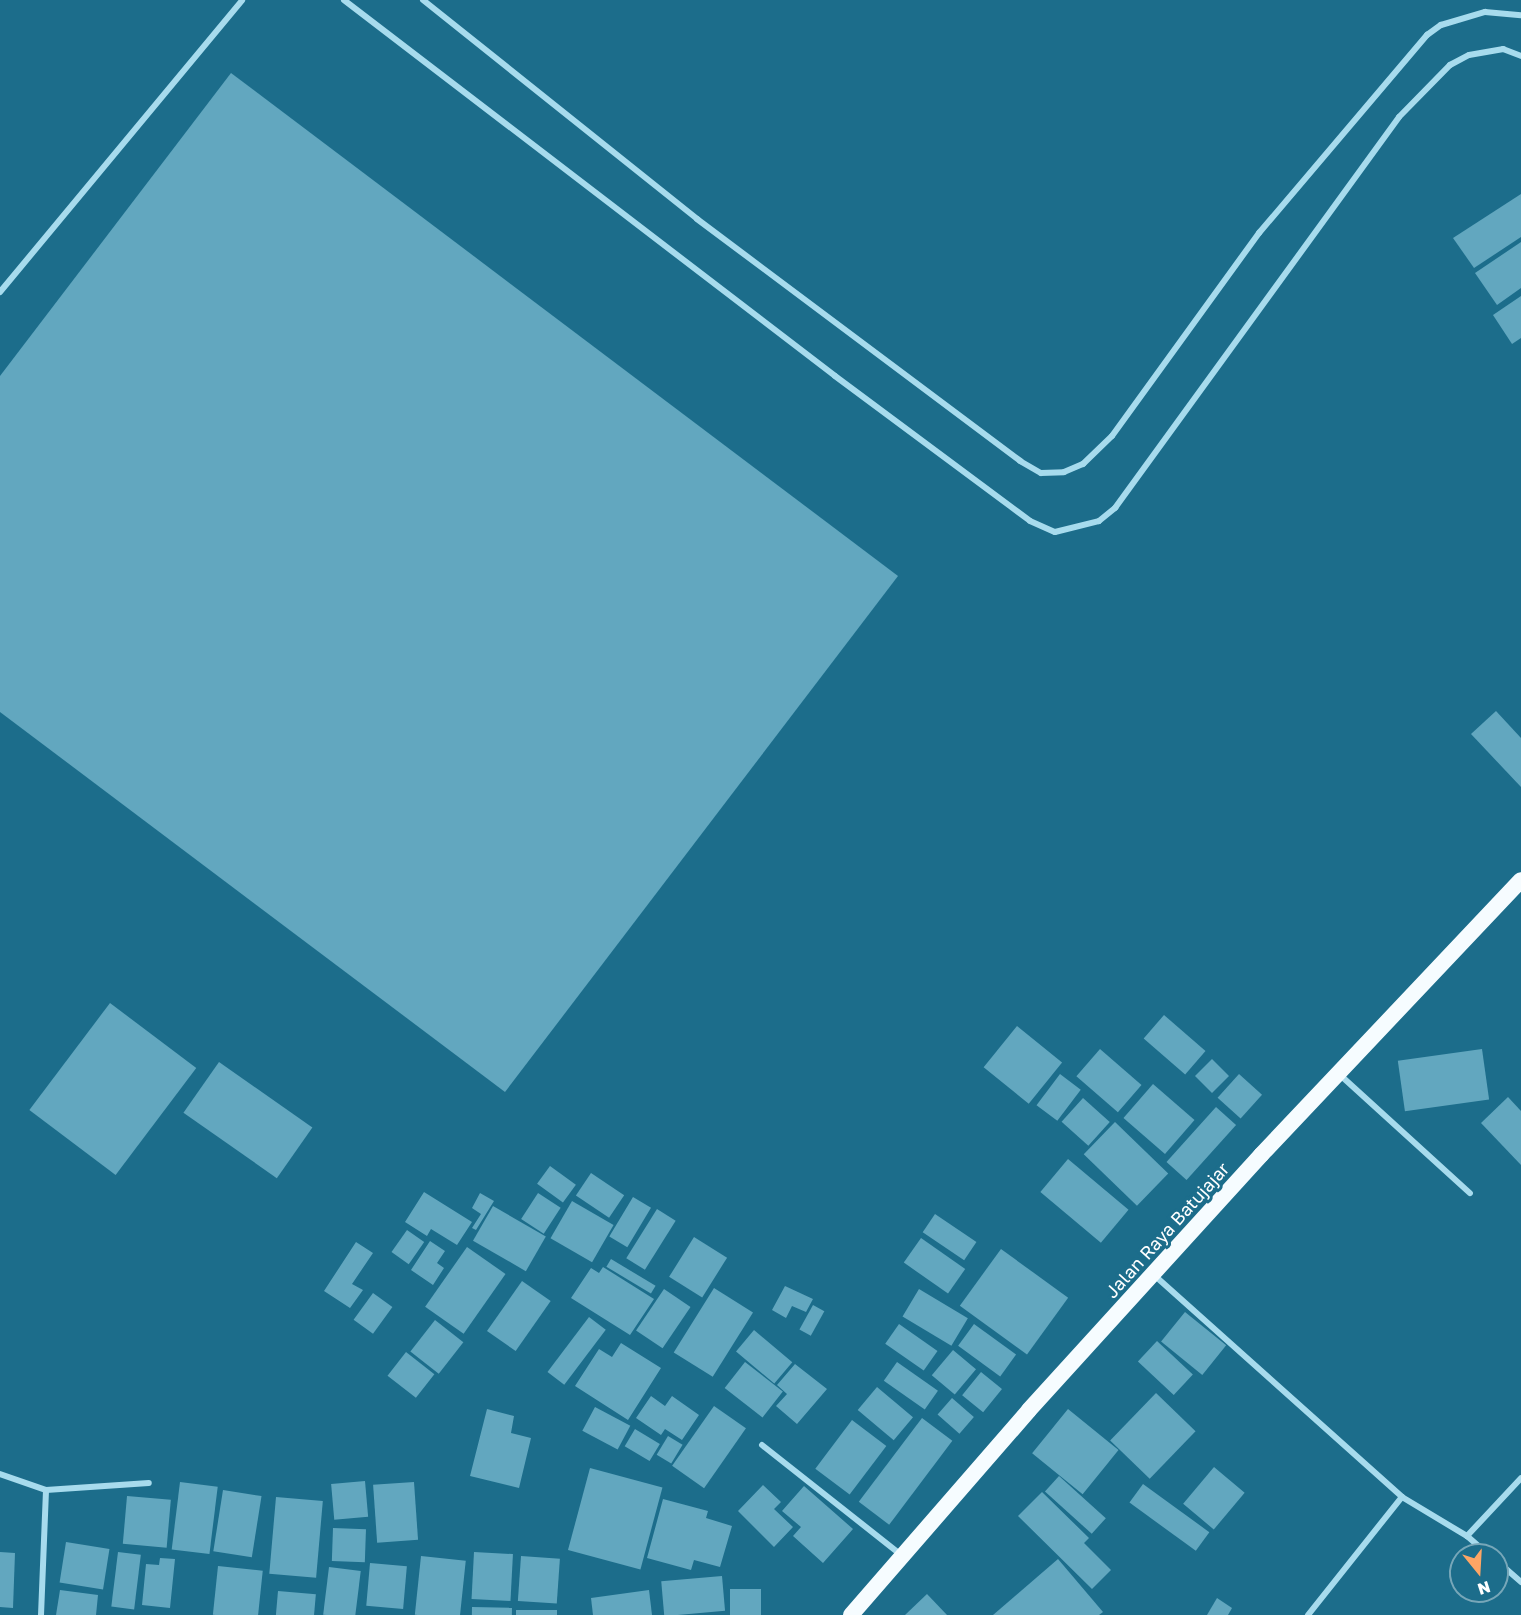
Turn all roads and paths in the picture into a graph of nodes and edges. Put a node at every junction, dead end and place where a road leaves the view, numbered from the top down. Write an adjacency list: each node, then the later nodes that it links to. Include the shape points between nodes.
1 (242, 0): 6 (street)
2 (344, 0): 5 (street, via 835,376 1030,521 1054,532 1099,521 1115,508 1399,117 1450,65 1469,55 1503,50)
3 (423, 0): 4 (street, via 697,219 1041,473 1064,472 1083,464 1112,436 1259,233 1427,35 1441,25 1485,12)
4 (1521, 15)
5 (1521, 56)
6 (0, 292)
7 (1521, 880): 8 (highway, Jalan Raya Batujajar)
8 (1338, 1073): 9 (street); 10 (highway, Jalan Raya Batujajar)
9 (1470, 1193)
10 (1154, 1274): 16 (street); 19 (highway, Jalan Raya Batujajar)
11 (762, 1445): 19 (street)
12 (0, 1474): 15 (street)
13 (1521, 1479): 17 (street)
14 (150, 1484): 15 (street)
15 (46, 1490): 22 (street)
16 (1402, 1497): 17 (street); 24 (street)
17 (1467, 1536): 18 (street)
18 (1475, 1543)
19 (903, 1556): 23 (highway, Jalan Raya Batujajar)
20 (1509, 1572): 21 (street)
21 (1521, 1581)
22 (41, 1615)
23 (851, 1615)
24 (1308, 1615)

